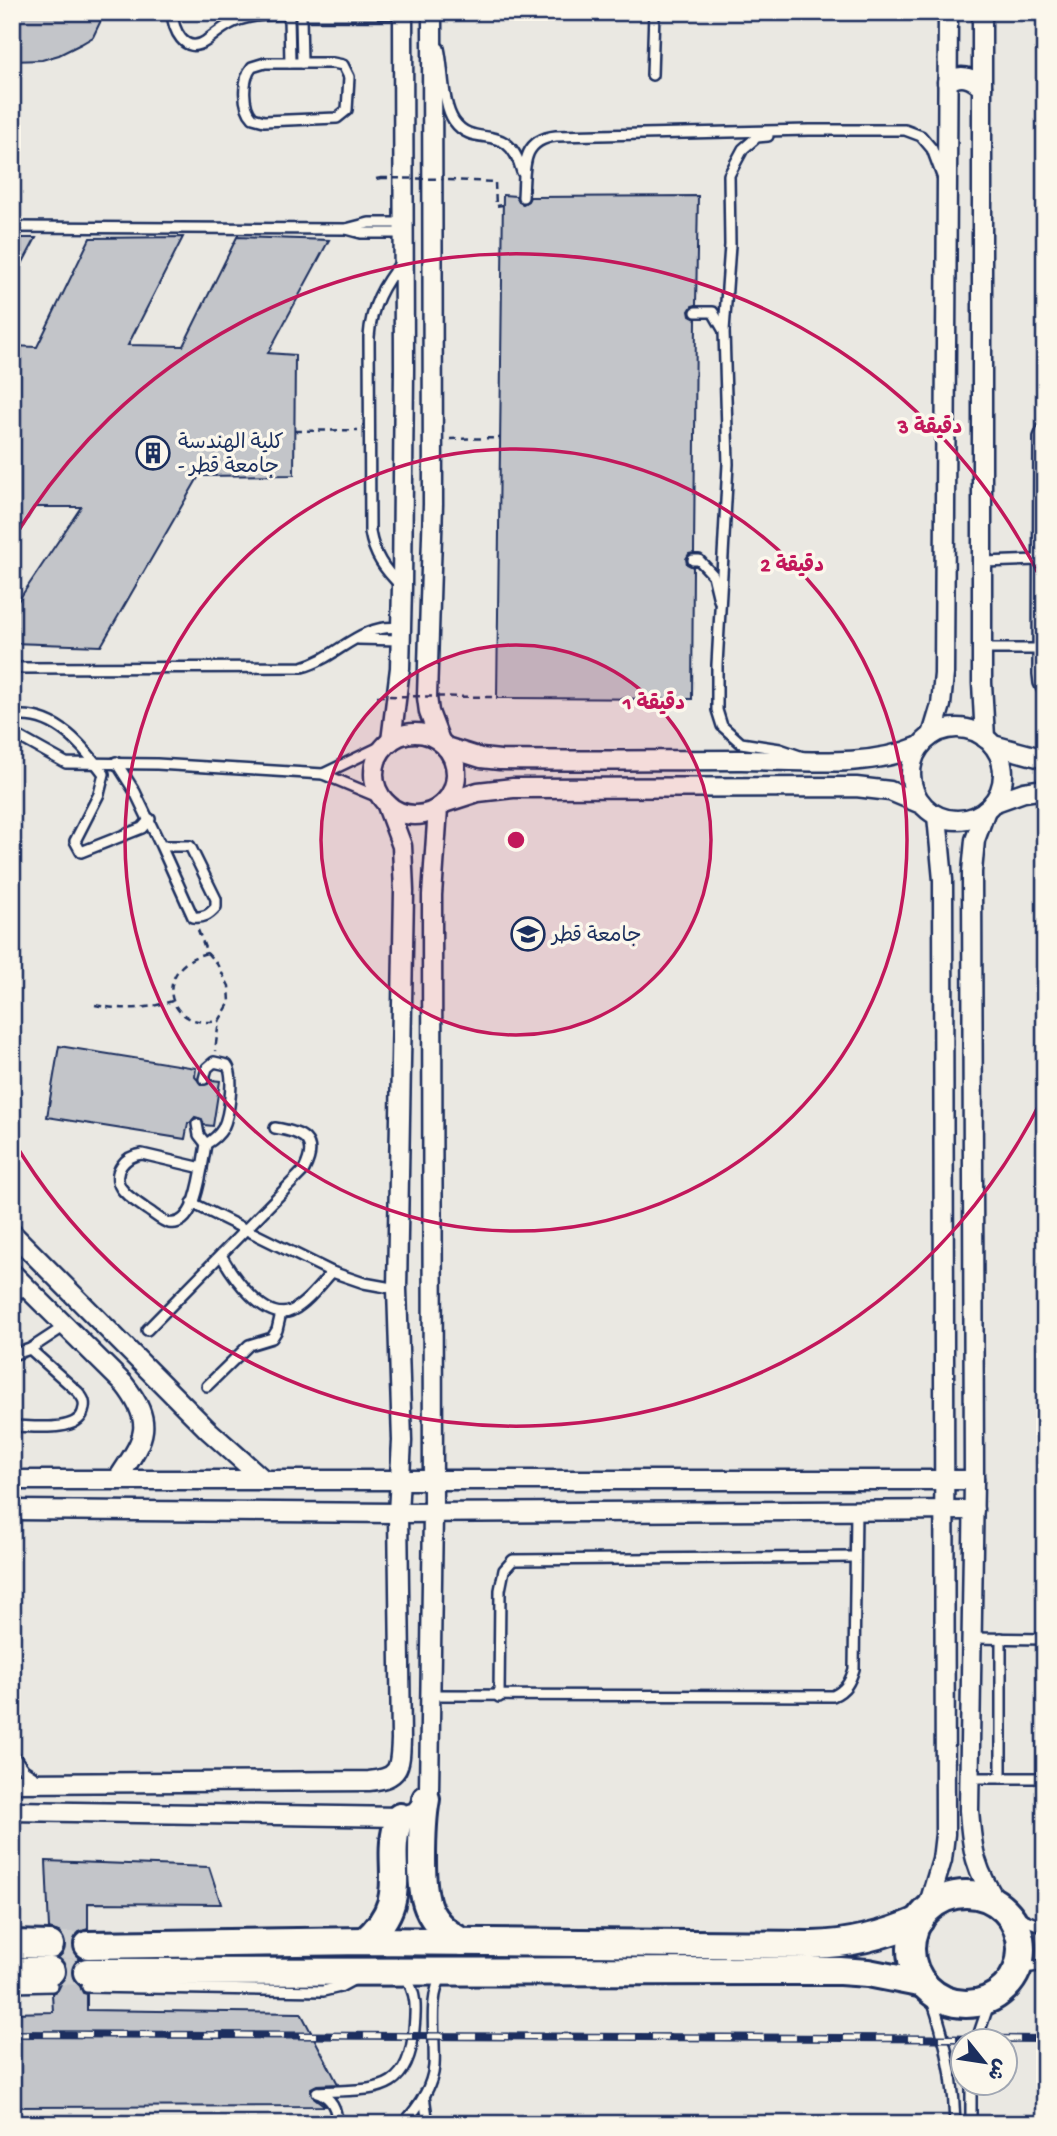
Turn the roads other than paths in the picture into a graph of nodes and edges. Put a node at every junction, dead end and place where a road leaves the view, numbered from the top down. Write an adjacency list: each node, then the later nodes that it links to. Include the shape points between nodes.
1 (172, 12): 7 (lane, via 178,37 196,45 236,21)
2 (432, 12): 9 (street)
3 (654, 12): 12 (lane)
4 (948, 12): 13 (street)
5 (982, 12): 16 (street)
6 (403, 13): 8 (lane); 14 (street)
7 (285, 14): 8 (lane); 10 (lane)
8 (305, 14): 11 (lane)
9 (432, 32): 15 (street); 20 (lane, via 453,120 464,131 497,137 511,147)
10 (290, 63): 11 (lane); 11 (lane, via 261,63 248,71 246,105 253,118 332,119 344,114 348,106 346,68 339,63)
11 (302, 63)
12 (652, 75)
13 (947, 82): 16 (street, via 969,77); 21 (street)
14 (404, 85): 15 (street); 18 (street)
15 (432, 86): 19 (street)
16 (982, 87): 32 (street)
17 (809, 130): 20 (lane, via 547,137 527,155); 21 (lane, via 905,130 921,136 932,149); 27 (lane, via 757,137 743,149 729,175)
18 (404, 162): 19 (street, via 416,159); 24 (street)
19 (432, 165): 46 (street, via 433,504 427,697)
20 (524, 180): 22 (lane)
21 (947, 186): 43 (street, via 944,674 941,705)
22 (523, 197)
23 (12, 227): 24 (lane, via 346,229 369,223)
24 (404, 228): 25 (street)
25 (404, 259): 33 (street); 33 (lane, via 379,294 369,337 370,531 381,564)
26 (696, 312): 27 (lane, via 713,312)
27 (724, 331): 34 (lane, via 728,464)
28 (1045, 423): 29 (lane, via 1039,437)
29 (1041, 502): 31 (lane)
30 (694, 560): 34 (lane, via 713,575)
31 (1038, 560): 32 (lane); 36 (lane)
32 (984, 562): 37 (street)
33 (402, 587): 35 (street)
34 (720, 609): 48 (lane, via 716,702 722,726 741,743)
35 (400, 634): 39 (lane, via 376,628 324,660 290,668); 45 (street, via 399,687)
36 (1042, 637): 38 (lane)
37 (983, 649): 38 (lane); 44 (street, via 982,703)
38 (1038, 649): 40 (lane, via 1039,683)
39 (12, 668)
40 (1045, 695)
41 (12, 724): 50 (lane, via 19,716 48,722 78,741)
42 (12, 733): 50 (lane, via 65,763)
43 (926, 740): 44 (street, via 956,728); 48 (street, via 887,757); 54 (street, via 915,755 910,775)
44 (989, 741): 47 (street); 56 (street, via 1003,774)
45 (389, 742): 46 (street, via 415,733); 51 (lane); 53 (street, via 374,775)
46 (443, 744): 48 (street, via 500,760); 55 (street, via 454,762 456,779)
47 (1045, 759)
48 (811, 760)
49 (116, 762): 50 (lane); 51 (lane); 58 (lane)
50 (96, 763): 58 (lane, via 104,774 75,841 81,852 142,828)
51 (323, 774): 53 (lane)
52 (1045, 789): 56 (street)
53 (385, 801): 55 (street, via 400,812 415,815); 71 (street, via 402,846 404,891)
54 (921, 804): 55 (street, via 890,791 856,787 513,788 478,792); 57 (street)
55 (441, 805): 84 (street, via 432,895)
56 (989, 806): 57 (street, via 967,819); 86 (street, via 975,841 972,872)
57 (937, 816): 85 (street, via 943,872)
58 (150, 819): 59 (lane)
59 (161, 846): 59 (lane, via 192,917 210,913 216,899 190,846)
60 (204, 1079): 63 (lane, via 214,1062 228,1065 232,1073 223,1129)
61 (197, 1124): 63 (lane)
62 (275, 1128): 66 (lane, via 305,1137 309,1160 301,1174)
63 (206, 1144): 64 (lane)
64 (202, 1167): 65 (lane); 65 (lane, via 142,1154 125,1160 119,1171 123,1190 163,1220 179,1222)
65 (192, 1203): 66 (lane)
66 (246, 1229): 68 (lane); 69 (lane)
67 (12, 1233): 82 (street)
68 (221, 1255): 73 (lane, via 245,1289 270,1311); 75 (lane)
69 (332, 1272): 71 (lane); 73 (lane, via 297,1307)
70 (12, 1273): 72 (street)
71 (397, 1289): 83 (street)
72 (20, 1293): 74 (street)
73 (281, 1314): 78 (lane, via 272,1338 249,1345)
74 (65, 1326): 76 (lane); 81 (street, via 139,1404 143,1433)
75 (147, 1331)
76 (30, 1349): 77 (lane); 79 (lane, via 78,1392 85,1409 76,1423 67,1426)
77 (12, 1355)
78 (207, 1386)
79 (12, 1426)
80 (12, 1480): 81 (street)
81 (117, 1480): 82 (street)
82 (264, 1480): 83 (street)
83 (399, 1480): 84 (street); 92 (street)
84 (433, 1480): 85 (street); 91 (street)
85 (945, 1480): 86 (street); 89 (street)
86 (974, 1480): 90 (street)
87 (12, 1510): 92 (street)
88 (856, 1510): 89 (street); 91 (street); 93 (lane)
89 (945, 1510): 90 (street); 107 (street)
90 (974, 1510): 96 (street)
91 (433, 1512): 92 (street); 94 (street)
92 (398, 1513): 95 (street)
93 (854, 1557): 100 (lane, via 513,1560 501,1583); 100 (lane, via 854,1669 850,1682 834,1696)
94 (432, 1619): 95 (street, via 410,1614); 99 (street)
95 (399, 1620): 104 (street, via 401,1751 397,1769 386,1780)
96 (972, 1638): 97 (lane); 105 (street)
97 (1001, 1638): 98 (lane); 102 (lane)
98 (1045, 1639)
99 (430, 1695): 100 (lane); 108 (street)
100 (499, 1697)
101 (12, 1754): 104 (lane, via 24,1770)
102 (1001, 1778): 103 (lane); 105 (lane)
103 (1045, 1778)
104 (42, 1782): 106 (street)
105 (970, 1782): 107 (street); 111 (street, via 977,1870)
106 (12, 1783)
107 (945, 1786): 112 (street, via 944,1847)
108 (426, 1799): 110 (street, via 415,1812); 115 (main road, via 424,1897 438,1924)
109 (12, 1811): 110 (street)
110 (400, 1817): 114 (main road, via 392,1903 382,1924)
111 (1003, 1909): 112 (main road, via 975,1894 962,1894 937,1902); 113 (lane); 120 (main road, via 1018,1930)
112 (923, 1915): 115 (main road, via 878,1936 834,1944); 126 (main road, via 911,1953)
113 (1045, 1928)
114 (365, 1941): 115 (main road); 118 (main road)
115 (463, 1942)
116 (12, 1944): 117 (main road)
117 (50, 1945)
118 (88, 1945)
119 (1045, 1965): 120 (lane)
120 (1017, 1969): 128 (main road, via 1006,1986)
121 (12, 1971): 124 (main road)
122 (401, 1971): 123 (main road); 125 (main road); 132 (lane, via 416,2003 412,2049 401,2073 380,2088 317,2092 334,2105)
123 (446, 1971): 126 (main road, via 840,1971); 130 (lane, via 435,1996 434,2067)
124 (52, 1979): 127 (lane)
125 (87, 1979)
126 (926, 1986): 128 (main road, via 962,2004); 135 (lane, via 939,2016)
127 (12, 1987)
128 (990, 1998): 129 (lane)
129 (980, 2028)
130 (424, 2096): 133 (lane); 134 (lane)
131 (971, 2098): 136 (lane)
132 (336, 2124)
133 (404, 2124)
134 (428, 2124)
135 (955, 2124)
136 (971, 2124)

